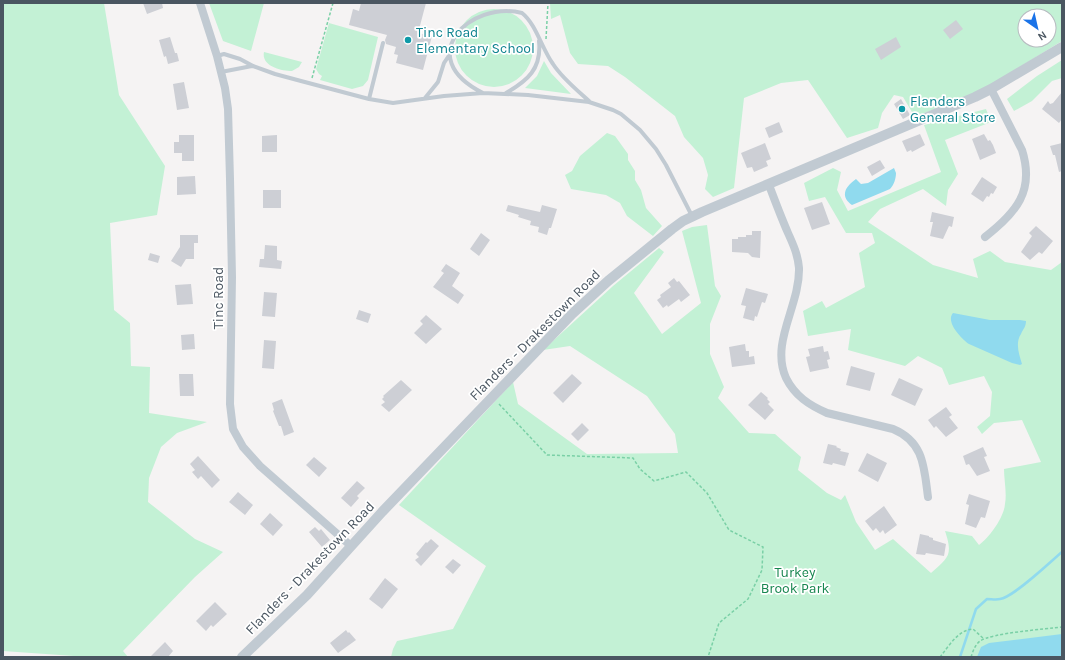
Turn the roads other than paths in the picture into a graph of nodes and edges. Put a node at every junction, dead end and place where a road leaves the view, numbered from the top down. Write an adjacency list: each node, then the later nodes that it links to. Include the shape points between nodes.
1 (200, 3): 8 (street, Tinc Road)
2 (511, 7): 4 (lane, via 529,20)
3 (453, 32): 7 (lane)
4 (538, 39): 13 (lane, via 538,59 531,74 519,86); 16 (lane, via 560,74)
5 (383, 43): 15 (lane)
6 (1062, 47): 11 (street, Flanders - Drakestown Road)
7 (450, 54): 12 (lane, via 452,64 461,78 472,88); 14 (lane, via 438,82)
8 (217, 56): 9 (lane, via 224,54); 10 (street, Tinc Road)
9 (253, 66): 10 (lane); 15 (lane)
10 (221, 72): 21 (street, Tinc Road, via 228,109 230,151 230,404 233,429 243,447 260,466)
11 (991, 89): 17 (street, Flanders - Drakestown Road); 19 (street, via 1022,150 1026,174 1023,192 1014,211)
12 (483, 93): 13 (lane); 14 (lane)
13 (506, 93): 16 (lane)
14 (425, 98): 15 (lane, via 393,103)
15 (369, 99)
16 (589, 102): 18 (lane, via 621,114 640,130 666,164)
17 (768, 185): 18 (street, Flanders - Drakestown Road); 20 (street, via 796,253 799,267 796,297 781,350 782,365 790,385 800,398 817,409 892,428 911,440 924,465)
18 (692, 216): 21 (street, Flanders - Drakestown Road, via 672,229 572,314)
19 (985, 237)
20 (928, 497)
21 (351, 546): 22 (street, Flanders - Drakestown Road, via 307,595)
22 (242, 657)

